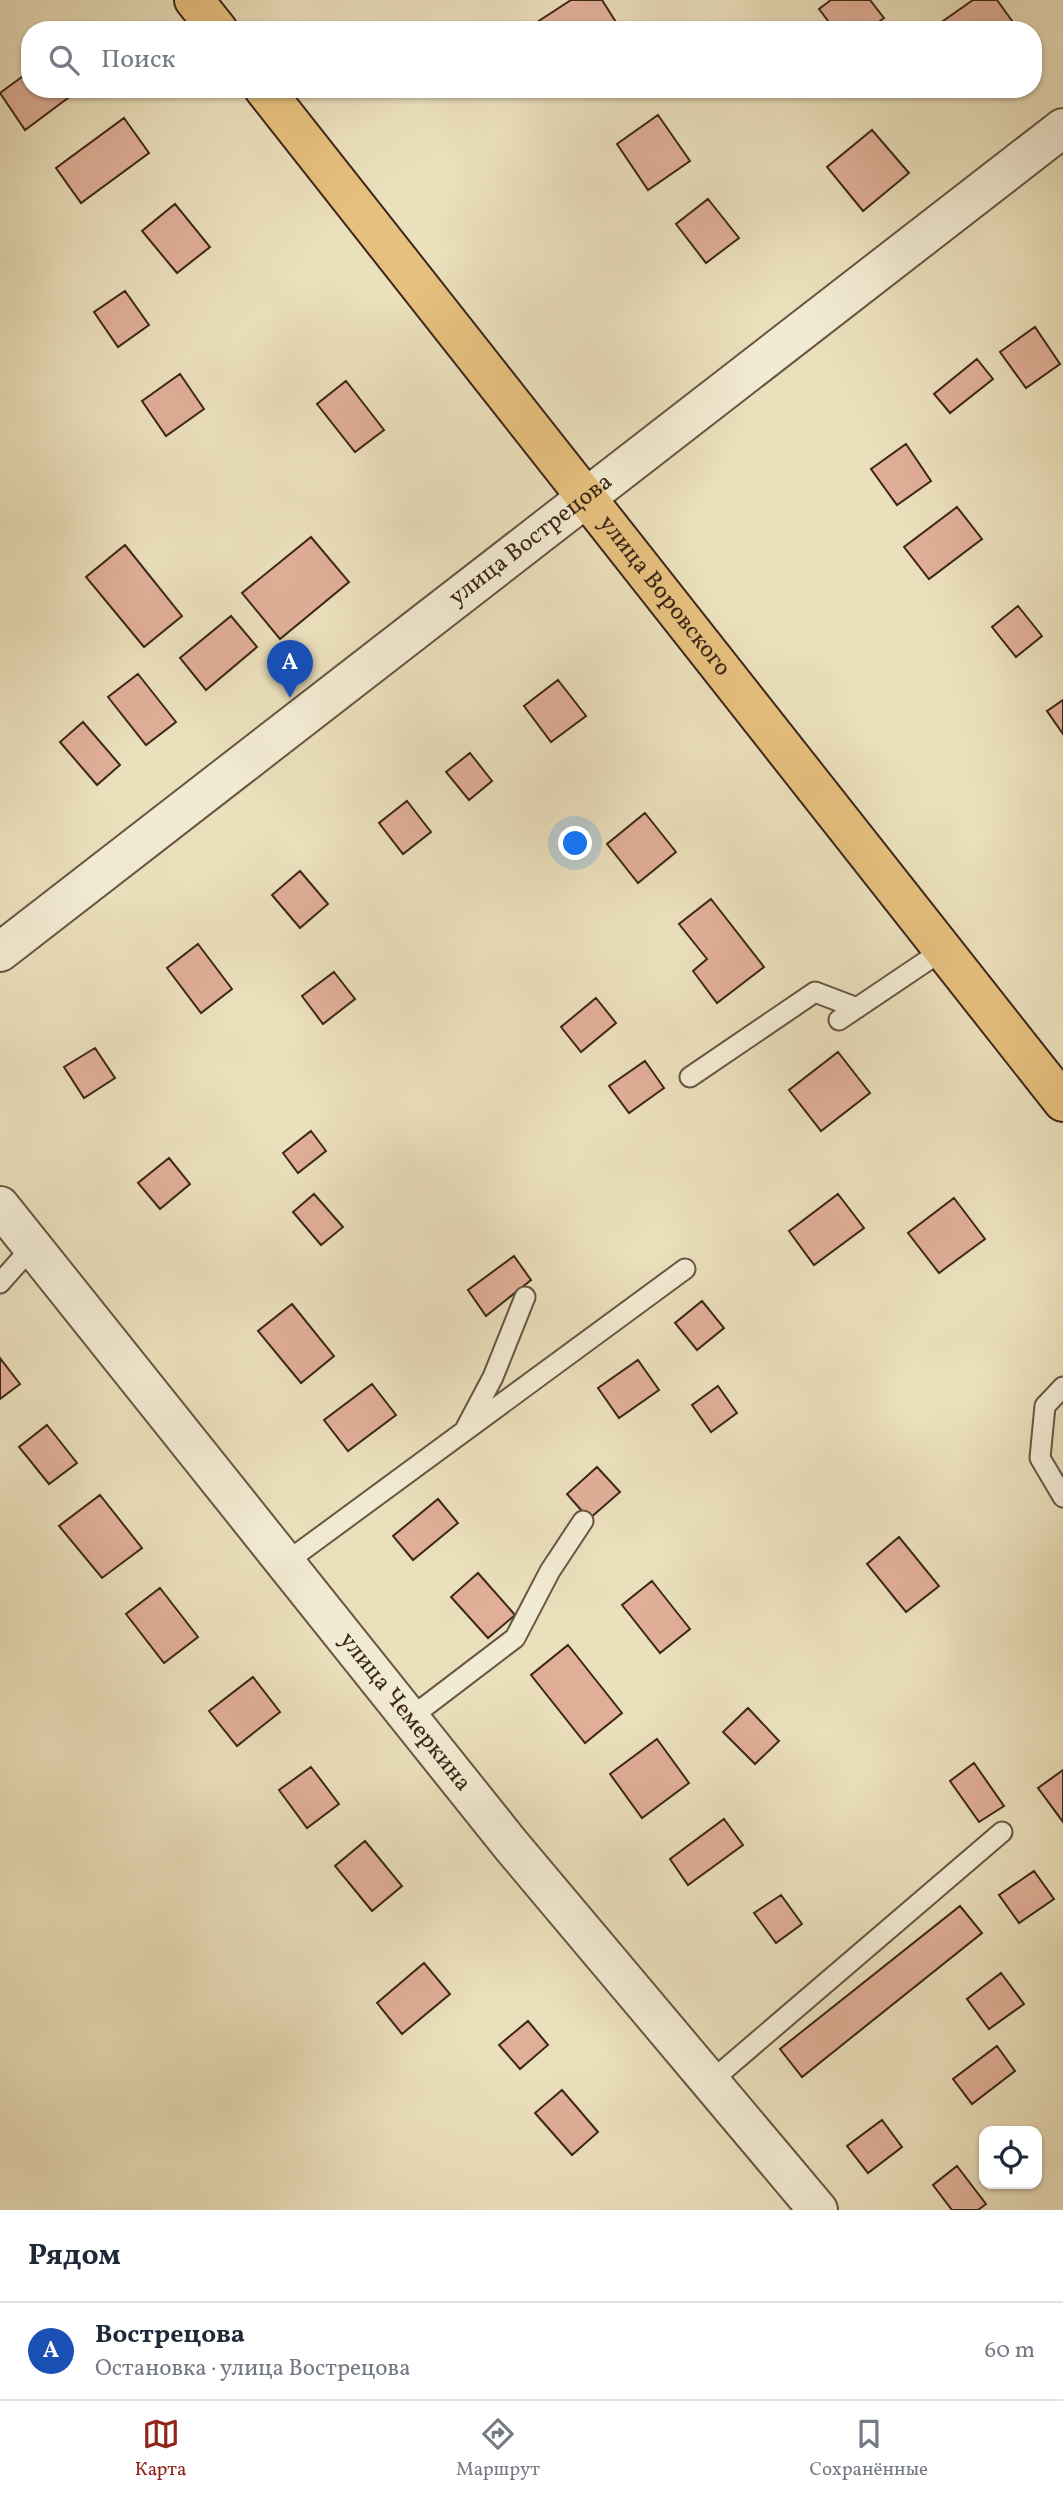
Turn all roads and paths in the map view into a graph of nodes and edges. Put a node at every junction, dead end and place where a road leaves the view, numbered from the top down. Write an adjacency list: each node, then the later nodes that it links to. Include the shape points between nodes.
1 (194, 0): 2 (main road)
2 (211, 21)
3 (271, 98): 5 (main road, улица Воровского)
4 (1063, 128): 5 (street, улица Вострецова)
5 (584, 498): 6 (main road, улица Воровского); 7 (street, улица Вострецова)
6 (943, 950): 8 (lane); 11 (main road, улица Воровского)
7 (0, 951)
8 (857, 1007): 9 (lane); 10 (lane, via 816,992)
9 (839, 1020)
10 (690, 1077)
11 (1063, 1102)
12 (0, 1206): 13 (street, улица Чемеркина)
13 (32, 1247): 15 (lane); 21 (street, улица Чемеркина)
14 (685, 1269): 18 (lane)
15 (0, 1283)
16 (525, 1297): 18 (lane, via 493,1377)
17 (1063, 1387): 19 (lane, via 1045,1406 1040,1458)
18 (463, 1432): 21 (lane)
19 (1063, 1497)
20 (583, 1521): 22 (lane, via 515,1638)
21 (285, 1563): 22 (street, улица Чемеркина)
22 (410, 1718): 24 (street, улица Чемеркина)
23 (1002, 1832): 24 (lane)
24 (710, 2082): 25 (street, улица Чемеркина)
25 (818, 2210)

